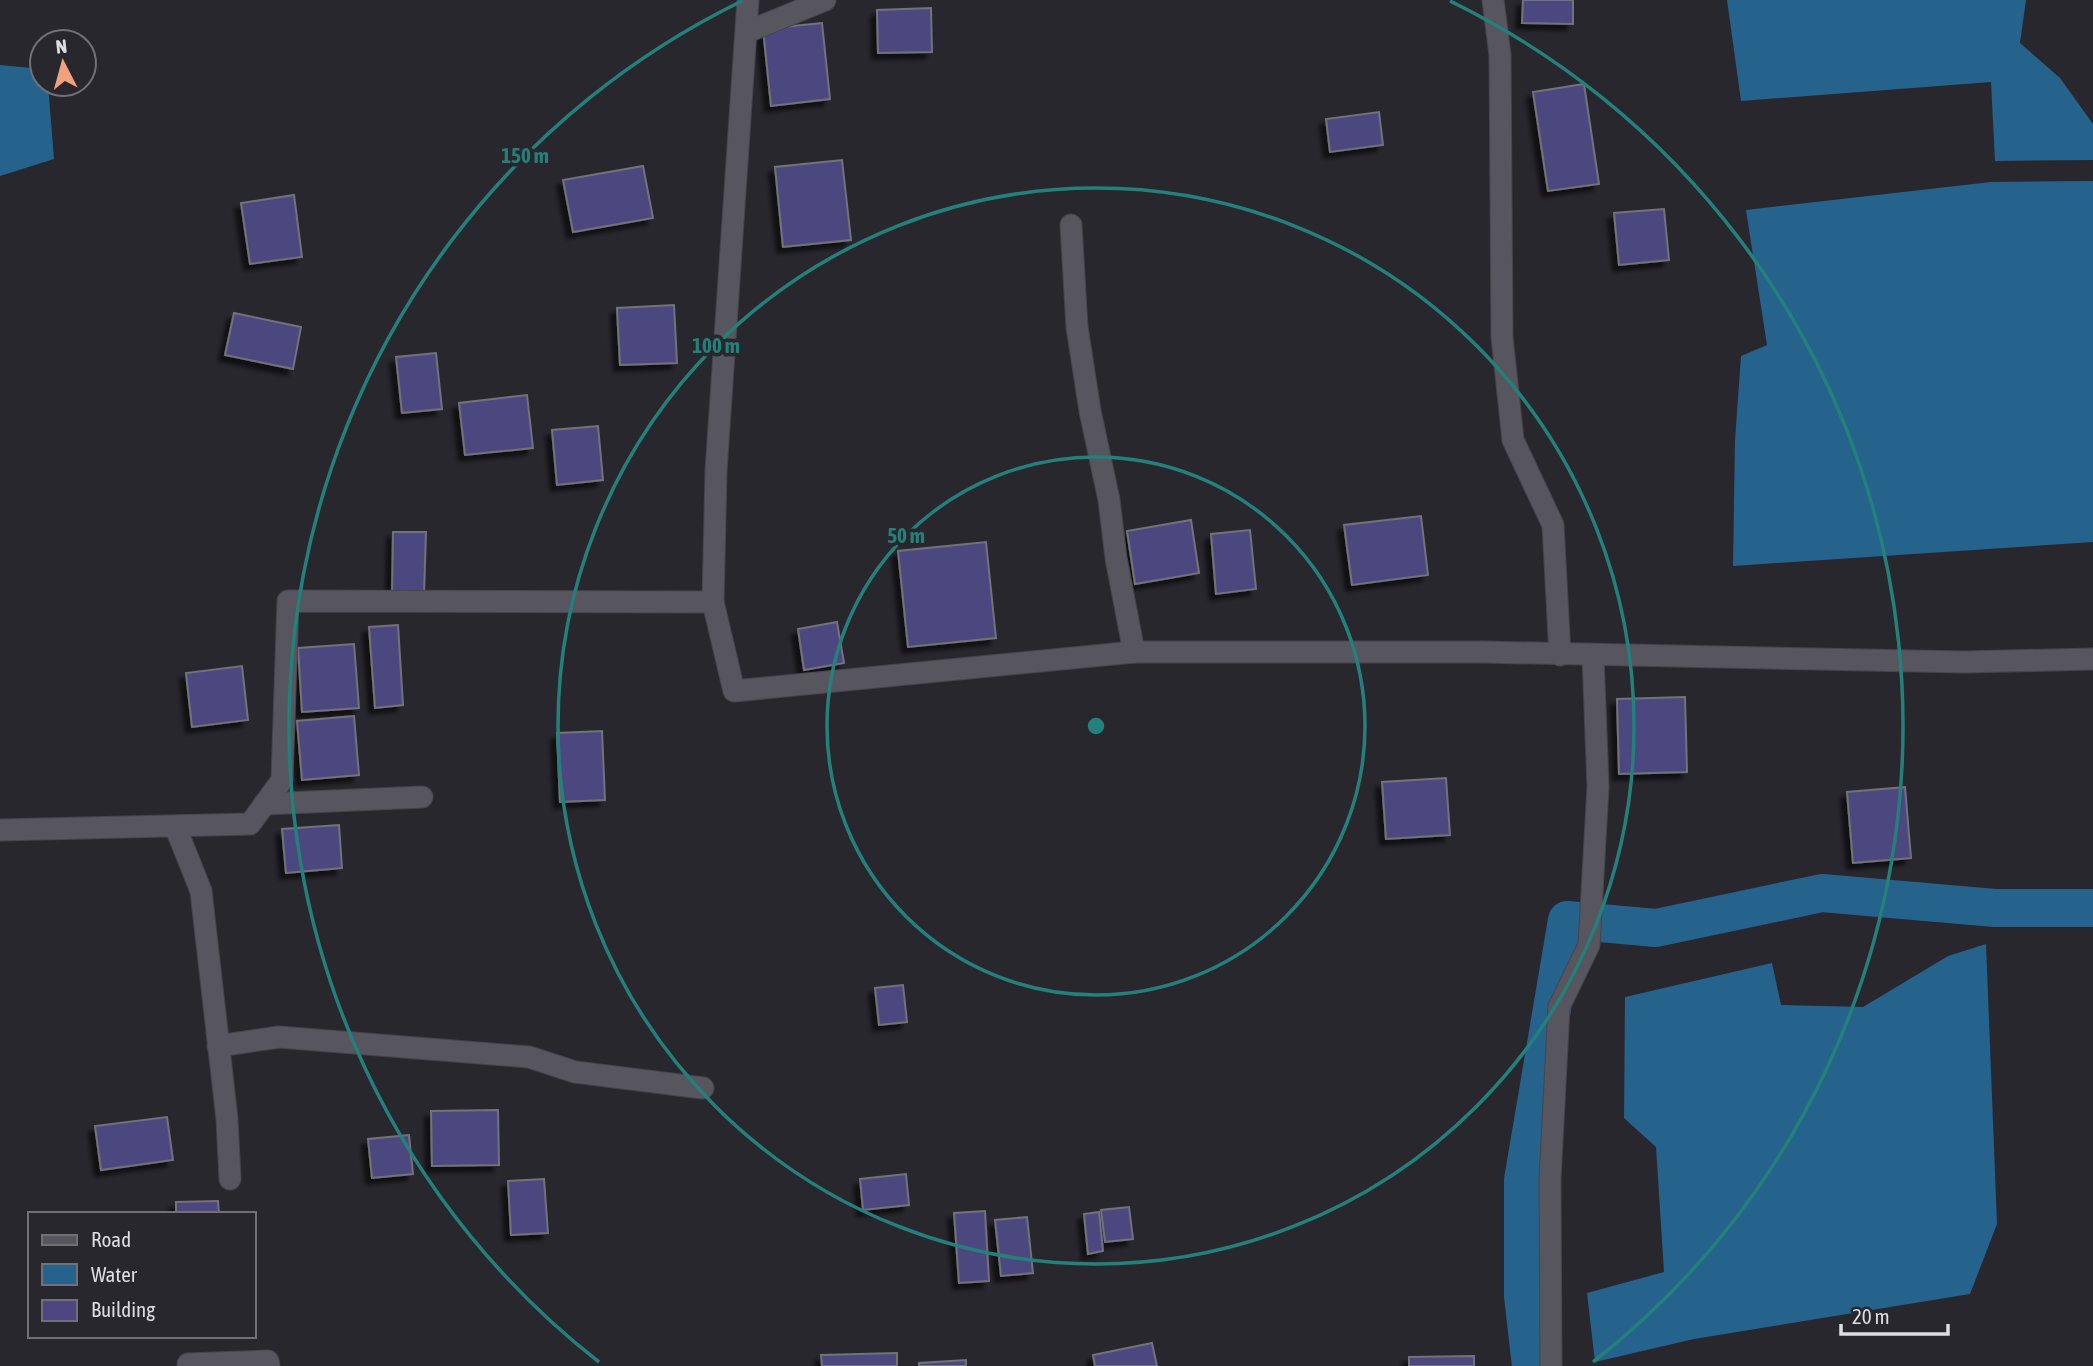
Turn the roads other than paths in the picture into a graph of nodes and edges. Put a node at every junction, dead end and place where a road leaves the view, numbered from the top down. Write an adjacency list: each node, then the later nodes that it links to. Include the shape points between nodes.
1 (748, 0): 4 (street)
2 (825, 0): 4 (street)
3 (1493, 0): 8 (street, via 1500,55 1503,350 1513,440 1553,525)
4 (747, 32): 6 (street, via 716,471)
5 (1071, 225): 7 (street, via 1079,339)
6 (713, 602): 7 (street, via 734,691); 12 (street, via 288,601 282,780)
7 (1134, 652): 8 (street)
8 (1560, 655): 9 (street)
9 (1593, 656): 10 (street, via 1964,662); 20 (street, via 1598,787 1589,945 1559,1007 1550,1179)
10 (2093, 659)
11 (422, 797): 12 (street)
12 (264, 804): 13 (street, via 250,824)
13 (175, 826): 14 (street); 15 (street, via 201,891)
14 (0, 830)
15 (218, 1046): 16 (street, via 279,1037 502,1055 575,1072); 17 (street)
16 (703, 1088)
17 (230, 1179)
18 (188, 1364): 19 (street, via 268,1361)
19 (269, 1366)
20 (1551, 1366)

